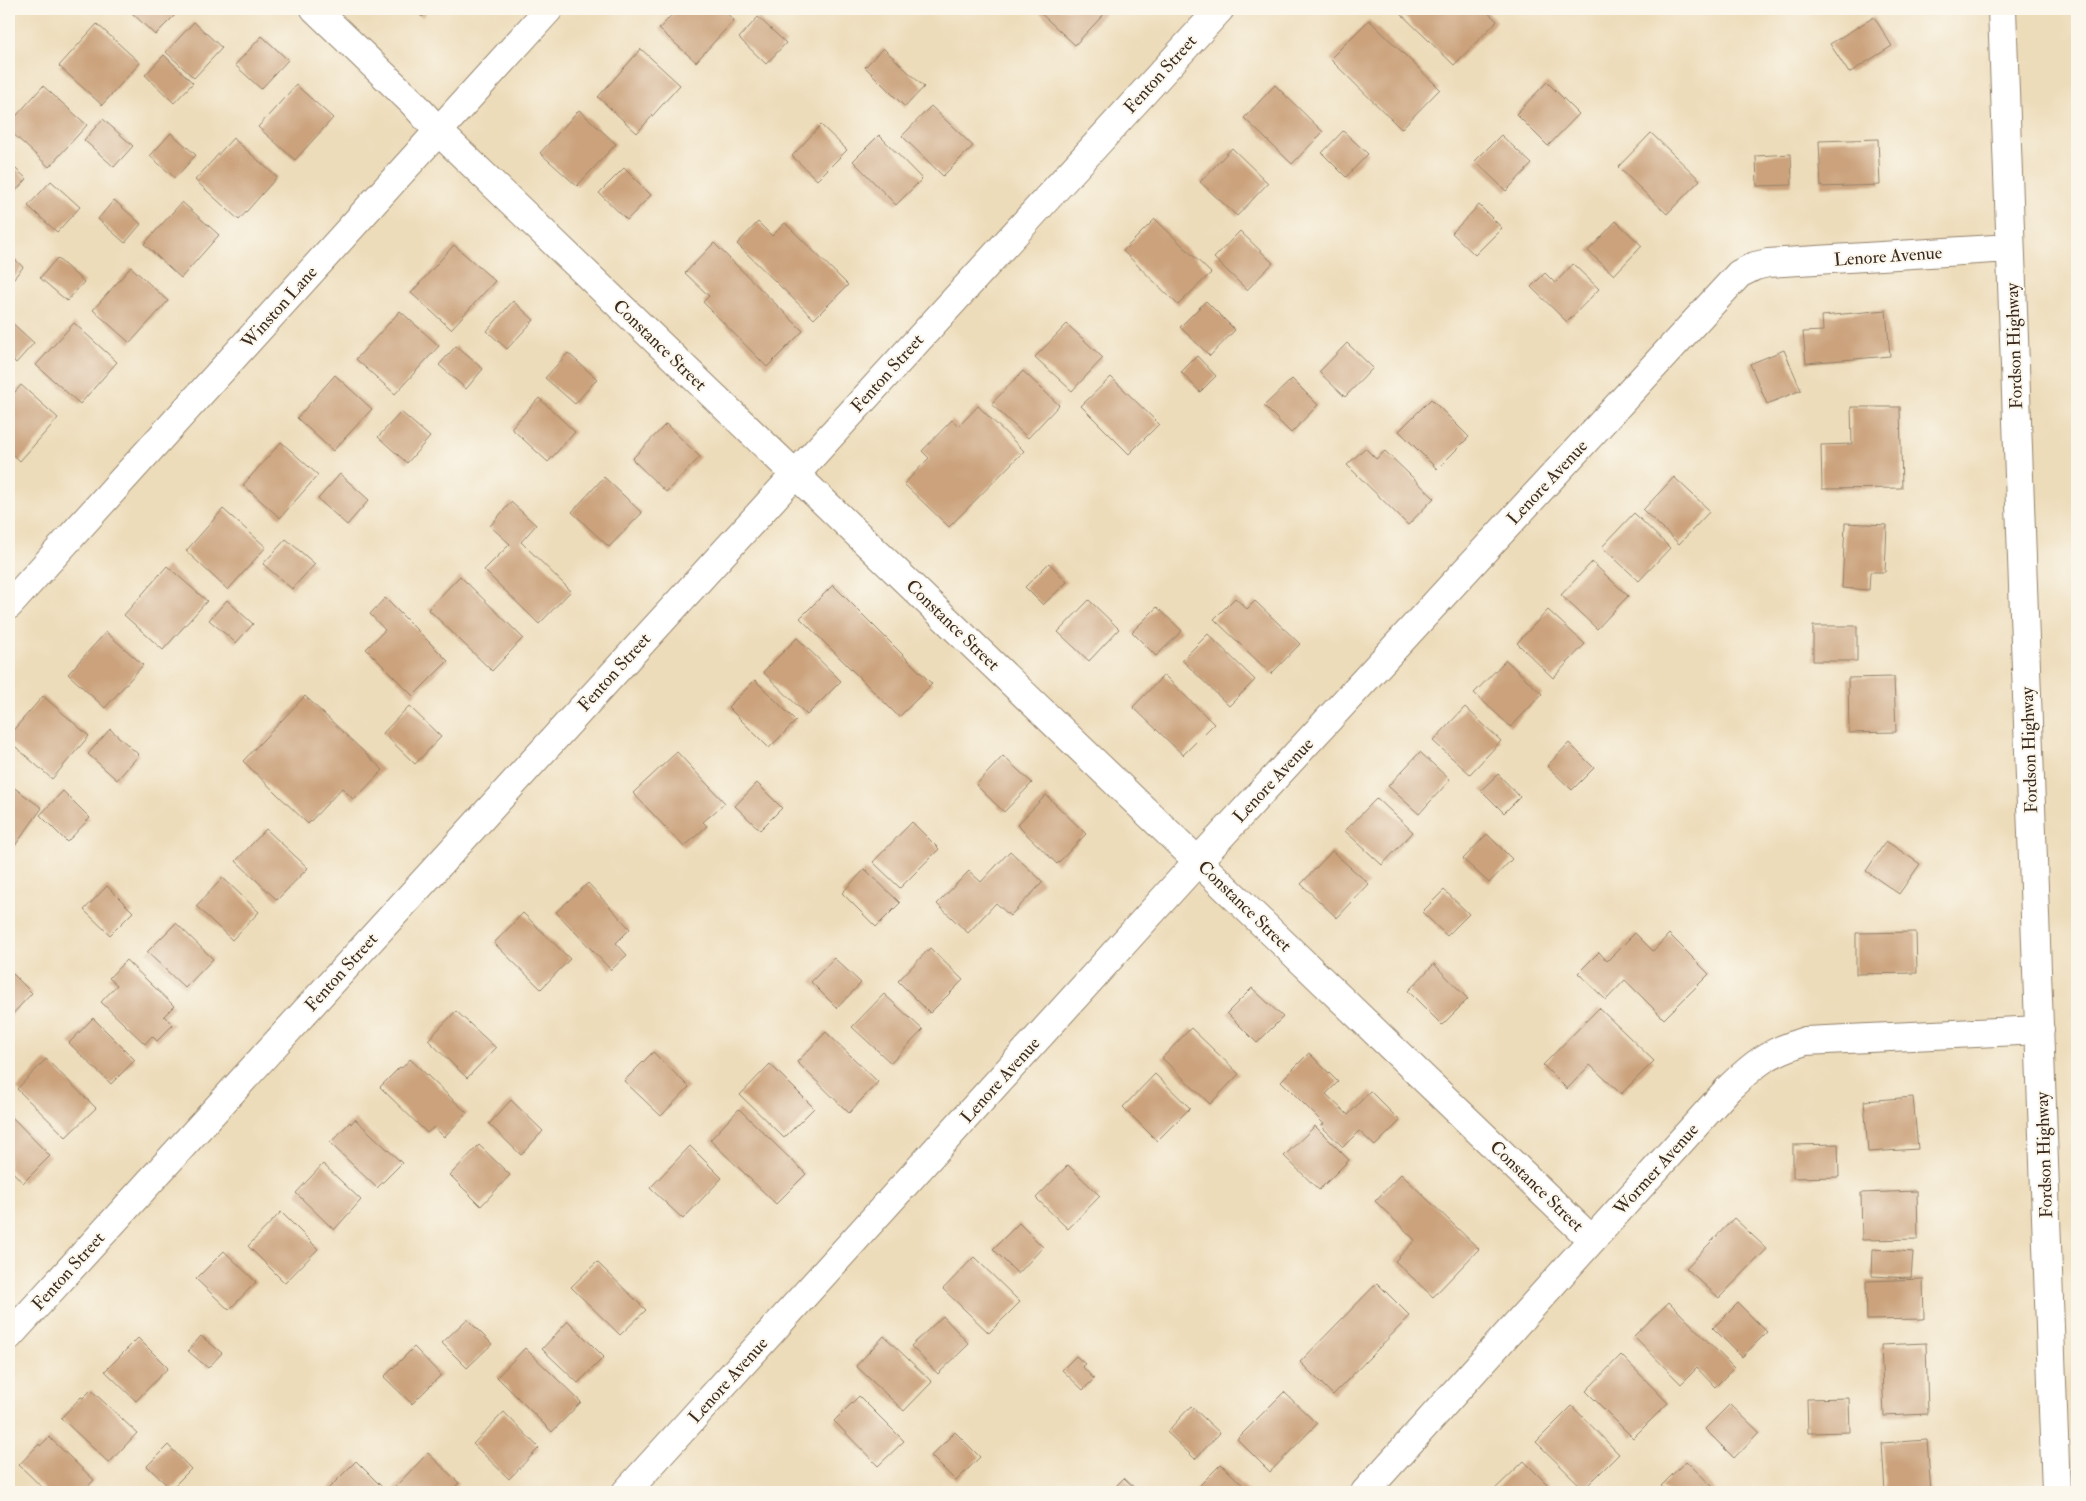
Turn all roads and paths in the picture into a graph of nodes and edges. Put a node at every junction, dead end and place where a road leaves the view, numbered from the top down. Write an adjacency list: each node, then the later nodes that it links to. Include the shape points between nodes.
1 (315, 9): 5 (street, Constance Street)
2 (549, 9): 5 (street, Winston Lane)
3 (1220, 9): 7 (street, Fenton Street)
4 (2002, 9): 6 (street, Fordson Highway)
5 (438, 131): 7 (street, Constance Street); 8 (street, Winston Lane)
6 (2010, 248): 9 (street, Lenore Avenue, via 1768,263 1739,274); 10 (street, Fordson Highway)
7 (795, 474): 9 (street, Constance Street); 12 (street, Fenton Street)
8 (9, 605)
9 (1198, 861): 11 (street, Constance Street); 13 (street, Lenore Avenue)
10 (2040, 1030): 11 (street, Wormer Avenue, via 1804,1041 1777,1050 1754,1064 1728,1089); 15 (street, Fordson Highway)
11 (1592, 1240): 14 (street, Wormer Avenue)
12 (9, 1336)
13 (626, 1492)
14 (1365, 1492)
15 (2056, 1492)

